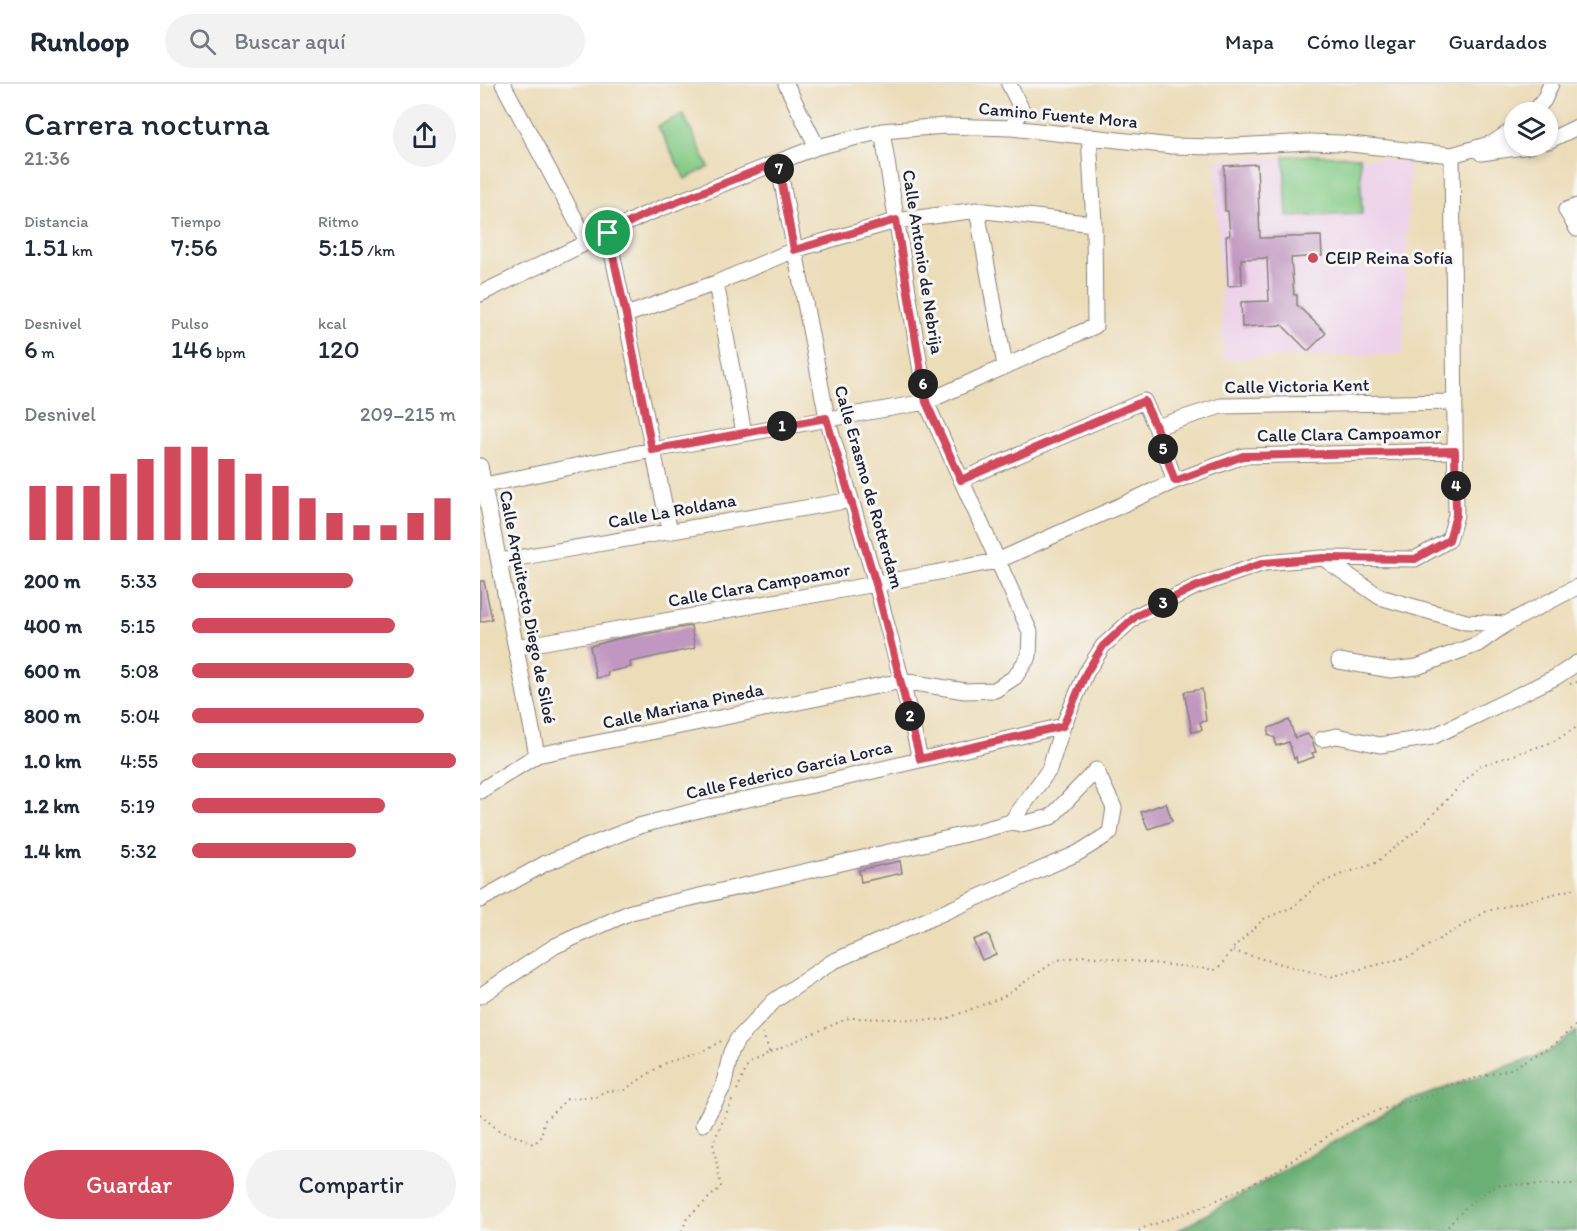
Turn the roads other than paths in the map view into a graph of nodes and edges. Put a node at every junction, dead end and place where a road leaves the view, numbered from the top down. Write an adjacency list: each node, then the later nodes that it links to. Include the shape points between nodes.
1 (503, 84): 23 (street)
2 (786, 84): 13 (street)
3 (1009, 84): 7 (street, via 1022,110)
4 (1551, 84): 5 (street)
5 (1541, 102)
6 (1577, 126): 9 (street); 12 (street)
7 (1011, 128): 8 (street, Camino Fuente Mora, via 945,126); 10 (street, Camino Fuente Mora)
8 (882, 131): 13 (street, Camino Fuente Mora); 19 (street, Calle Antonio de Nebrija)
9 (1558, 131)
10 (1089, 136): 15 (street, Camino Fuente Mora, via 1183,146 1341,143); 20 (street)
11 (1504, 136): 15 (street, Camino Fuente Mora)
12 (1558, 136)
13 (817, 147): 16 (street, Camino Fuente Mora)
14 (1504, 150): 15 (street)
15 (1452, 155): 30 (street)
16 (778, 162): 22 (street, Camino Fuente Mora); 24 (street, Calle Erasmo de Rotterdam)
17 (1572, 208): 21 (street)
18 (977, 210): 19 (street); 20 (street); 28 (street)
19 (896, 220): 24 (street); 29 (street, Calle Antonio de Nebrija)
20 (1094, 224): 28 (street, via 1095,326)
21 (1577, 230)
22 (608, 233): 23 (street, Camino Fuente Mora); 27 (street)
23 (588, 243): 26 (street, Camino Fuente Mora)
24 (794, 250): 25 (street); 31 (street, Calle Erasmo de Rotterdam)
25 (716, 283): 27 (street); 33 (street)
26 (480, 294)
27 (626, 315): 34 (street)
28 (1005, 366): 29 (street)
29 (926, 402): 31 (street); 37 (street, Calle Antonio de Nebrija)
30 (1455, 402): 32 (street, Calle Victoria Kent, via 1221,406); 35 (street)
31 (826, 418): 33 (street); 40 (street, Calle Erasmo de Rotterdam)
32 (1156, 427): 37 (street, via 1144,401); 38 (street)
33 (744, 433): 34 (street)
34 (652, 450): 39 (street); 41 (street)
35 (1455, 451): 38 (street, Calle Clara Campoamor, via 1243,456); 42 (street, via 1456,515 1449,540 1415,559)
36 (480, 466): 39 (street, Calle Arquitecto Diego de Siloé)
37 (961, 480): 44 (street, Calle Antonio de Nebrija)
38 (1175, 481): 44 (street, Calle Clara Campoamor)
39 (485, 484): 43 (street, Calle Arquitecto Diego de Siloé)
40 (851, 500): 41 (street, Calle La Roldana); 45 (street, Calle Erasmo de Rotterdam)
41 (670, 532): 43 (street, Calle La Roldana)
42 (1323, 558): 47 (street, via 1380,597 1466,622); 52 (street, via 1264,563 1195,587 1136,616 1103,646 1086,673)
43 (500, 561): 48 (street, Calle Arquitecto Diego de Siloé)
44 (997, 561): 45 (street, Calle Clara Campoamor); 51 (street, Calle Antonio de Nebrija, via 1030,632 1029,656 1015,677 995,690 964,691)
45 (876, 584): 48 (street, Calle Clara Campoamor); 51 (street, Calle Erasmo de Rotterdam)
46 (1577, 587): 47 (street)
47 (1506, 624): 49 (street, via 1478,644 1417,667 1391,670)
48 (516, 647): 54 (street, Calle Arquitecto Diego de Siloé)
49 (1339, 661)
50 (1577, 663): 53 (street, via 1432,737 1380,745 1337,736)
51 (902, 681): 54 (street, Calle Mariana Pineda); 55 (street)
52 (1063, 726): 55 (street, Calle Federico García Lorca); 57 (street, via 1050,770)
53 (1322, 739)
54 (537, 755): 56 (street, Calle Mariana Pineda)
55 (920, 759): 58 (street, Calle Federico García Lorca, via 639,826 546,863)
56 (480, 791)
57 (1011, 822): 59 (street, via 631,912 555,946); 60 (street, via 1021,824 1051,817 1096,770 1113,808 1110,833 1078,853 832,962 774,1001 737,1040 723,1087)
58 (480, 900)
59 (480, 996)
60 (703, 1124)

